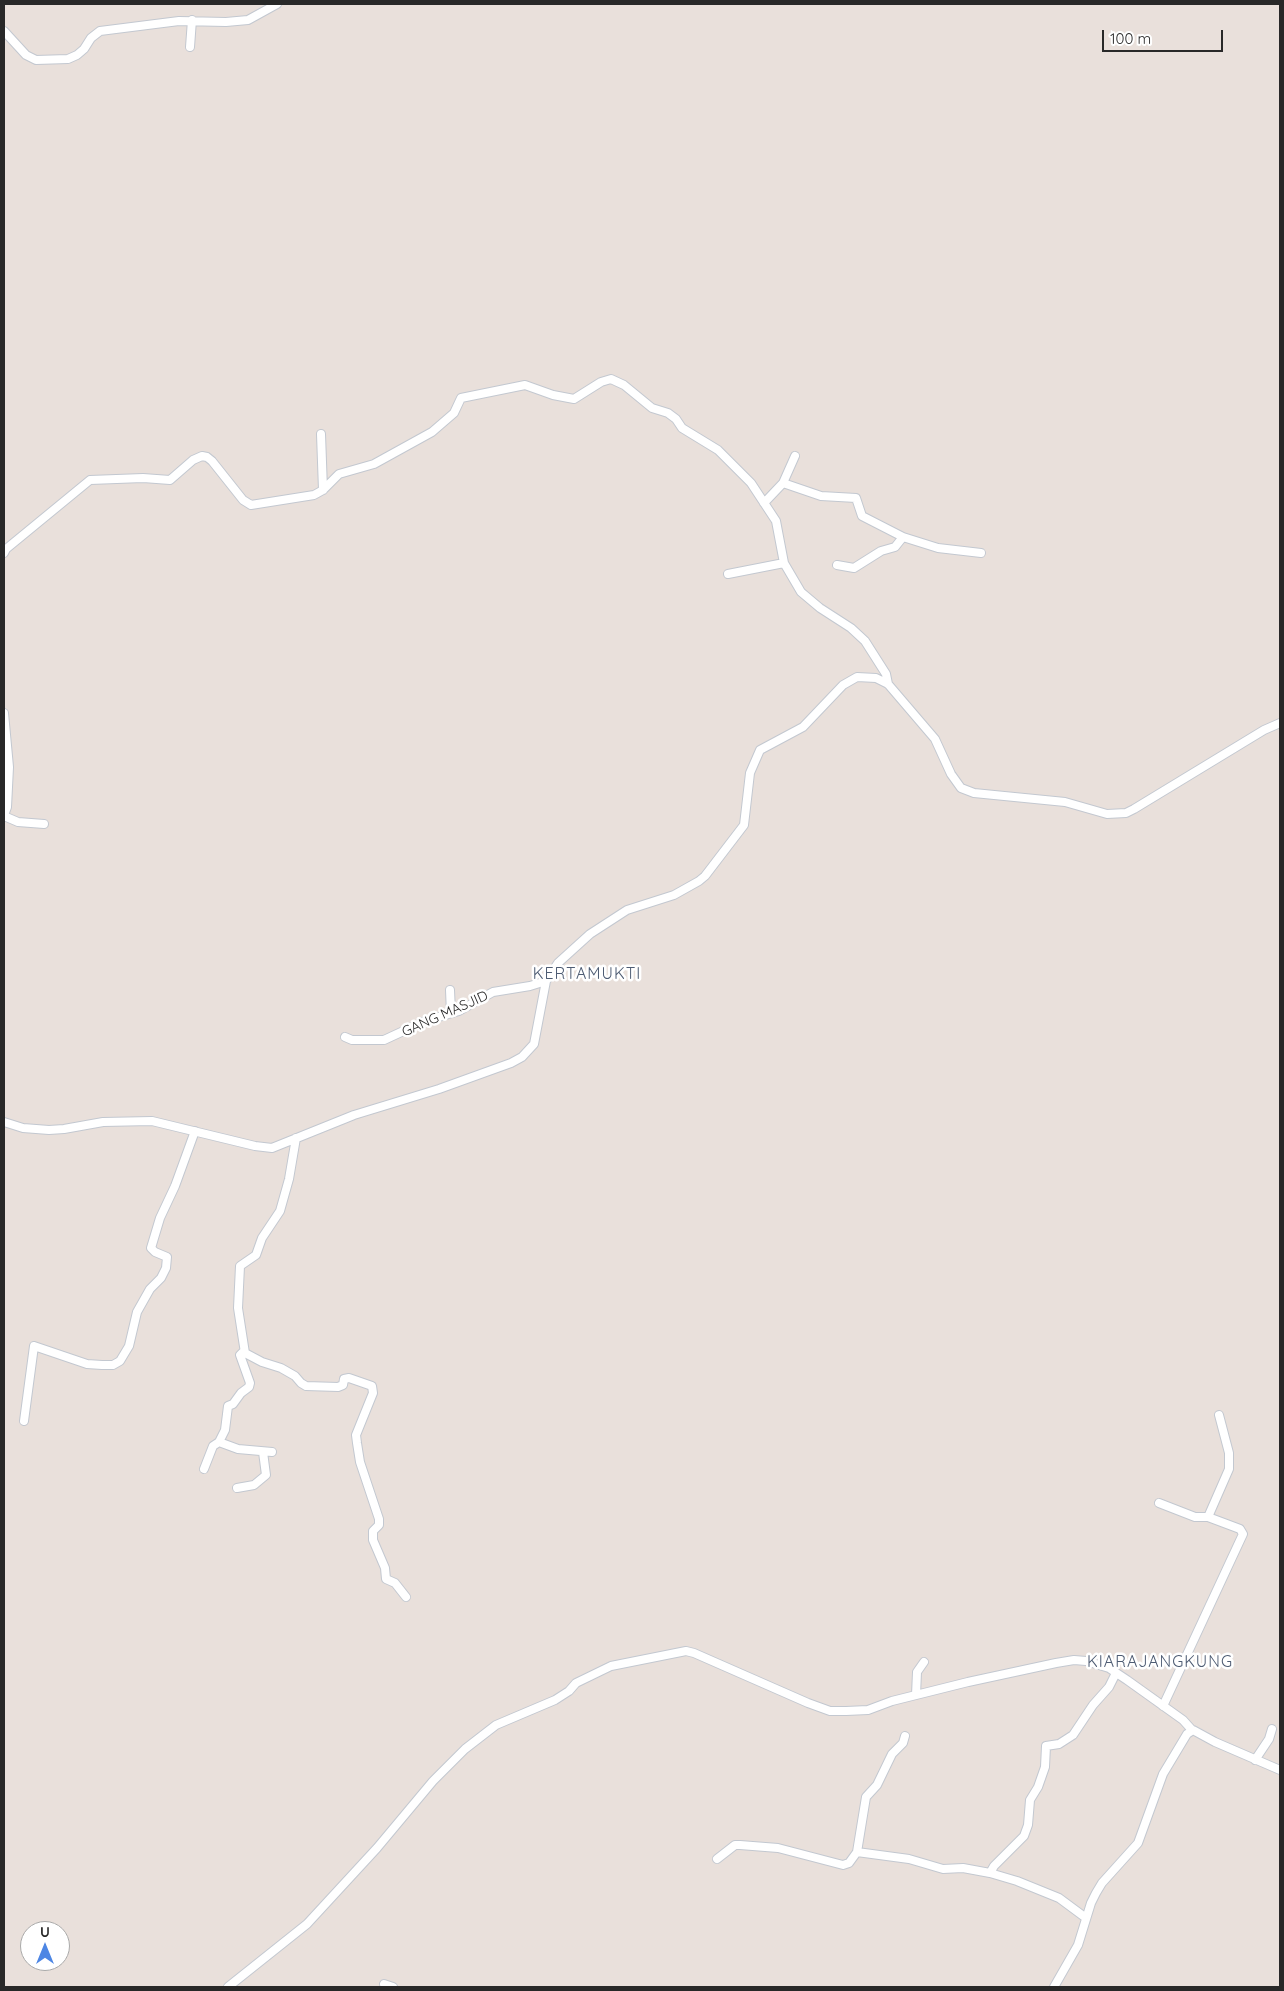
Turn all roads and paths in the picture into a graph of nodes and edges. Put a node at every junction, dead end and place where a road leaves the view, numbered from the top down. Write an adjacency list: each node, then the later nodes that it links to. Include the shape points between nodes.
1 (277, 4): 2 (street, via 248,20)
2 (192, 20): 3 (street, via 100,30 77,55 51,61 36,60 26,55); 4 (street)
3 (4, 31)
4 (190, 47)
5 (321, 434): 8 (street)
6 (795, 456): 7 (street)
7 (783, 482): 9 (street); 10 (street, via 821,496 856,498 862,516)
8 (322, 490): 9 (street, via 339,474 374,464 432,432 454,413 461,398 525,385 574,399 611,379 652,408 668,413 682,428 718,450 751,483); 11 (street, via 314,495 251,505 243,500 212,461 202,456 170,480 90,480)
9 (764, 503): 13 (street, via 776,521)
10 (903, 538): 12 (street, via 938,548); 14 (street, via 895,547 854,568)
11 (4, 553)
12 (981, 553)
13 (784, 563): 15 (street); 16 (street, via 806,598 851,628 865,642 886,674)
14 (837, 565)
15 (728, 574)
16 (888, 684): 18 (street, via 935,739 961,788 974,793 1065,802 1107,814 1126,813 1256,734); 21 (street, via 869,676 850,680 802,727 760,750 750,773 744,825 705,876 674,894 627,910 590,934 558,963)
17 (4, 714): 19 (street, via 9,767)
18 (1280, 723)
19 (4, 815): 20 (street, via 18,822)
20 (44, 824)
21 (546, 981): 23 (street, GANG MASJID, via 493,992); 27 (street, via 534,1044 522,1057 439,1089 354,1114)
22 (450, 990): 23 (street)
23 (451, 1014): 24 (street, GANG MASJID, via 425,1021 384,1040)
24 (345, 1037)
25 (4, 1122): 26 (street, via 23,1128 49,1130 102,1122 152,1121)
26 (195, 1131): 27 (street, via 265,1148); 30 (street, via 151,1248 167,1257 166,1268 137,1312 129,1346 120,1361 102,1366 34,1346)
27 (296, 1138): 28 (street, via 280,1211 262,1238 256,1255 240,1266 238,1308)
28 (244, 1351): 31 (street, via 240,1355 249,1387 228,1406); 38 (street, via 262,1362 282,1368 306,1386 338,1387 349,1378 372,1386 373,1393 356,1435 360,1462 379,1519 373,1540 385,1568 386,1579 395,1583)
29 (1219, 1414): 37 (street, via 1230,1469)
30 (24, 1421)
31 (220, 1442): 32 (street, via 238,1449); 34 (street, via 213,1446)
32 (263, 1452): 33 (street); 35 (street, via 266,1476 254,1485)
33 (272, 1452)
34 (204, 1469)
35 (237, 1488)
36 (1159, 1503): 37 (street, via 1195,1517)
37 (1208, 1516): 42 (street, via 1240,1529 1243,1534)
38 (406, 1597)
39 (924, 1662): 41 (street, via 917,1672)
40 (1116, 1673): 41 (street, via 1092,1662 1074,1660); 42 (street); 50 (street, via 1073,1735 1060,1744 1046,1746 1045,1767 1030,1800 1024,1836)
41 (916, 1696): 53 (street, via 868,1710 830,1711 686,1651 597,1671 555,1700 496,1725 465,1749 307,1924)
42 (1163, 1706): 43 (street)
43 (1192, 1730): 46 (street); 51 (street, via 1163,1774 1138,1843 1102,1884)
44 (1272, 1730): 46 (street)
45 (905, 1736): 48 (street, via 877,1784 866,1796)
46 (1255, 1760): 47 (street)
47 (1280, 1770)
48 (857, 1852): 49 (street, via 849,1863 842,1865 778,1848 735,1845); 50 (street, via 909,1859 943,1869 963,1868)
49 (717, 1859)
50 (990, 1873): 51 (street, via 1059,1898)
51 (1086, 1918): 55 (street, via 1078,1945)
52 (384, 1984): 54 (street)
53 (228, 1987)
54 (394, 1987)
55 (1054, 1987)

